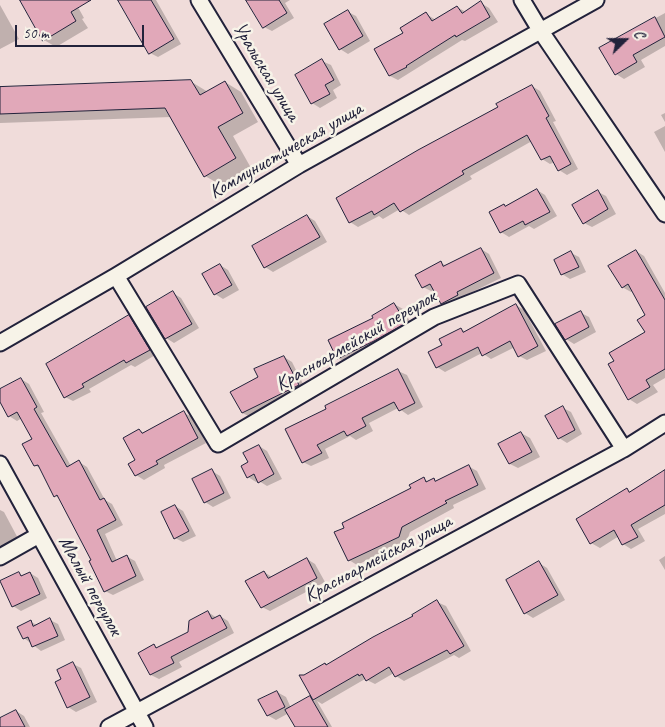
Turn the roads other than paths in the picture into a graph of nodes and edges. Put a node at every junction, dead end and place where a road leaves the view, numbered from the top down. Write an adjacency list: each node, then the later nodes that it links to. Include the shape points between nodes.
1 (199, 0): 5 (street, Уральская улица)
2 (522, 0): 4 (street)
3 (596, 0): 4 (street, Коммунистическая улица)
4 (540, 30): 5 (street, Коммунистическая улица); 6 (street)
5 (299, 165): 7 (street, Коммунистическая улица)
6 (665, 214)
7 (116, 276): 8 (street, Коммунистическая улица); 10 (street, Красноармейский переулок, via 218,444 434,317 518,284)
8 (0, 343)
9 (665, 423): 10 (street, Красноармейская улица)
10 (624, 449): 14 (street, Красноармейская улица)
11 (0, 464): 12 (street, Малый переулок)
12 (39, 535): 13 (street); 14 (street, Малый переулок)
13 (0, 557)
14 (136, 712): 15 (street, Красноармейская улица); 16 (street, Малый переулок)
15 (109, 727)
16 (145, 727)

